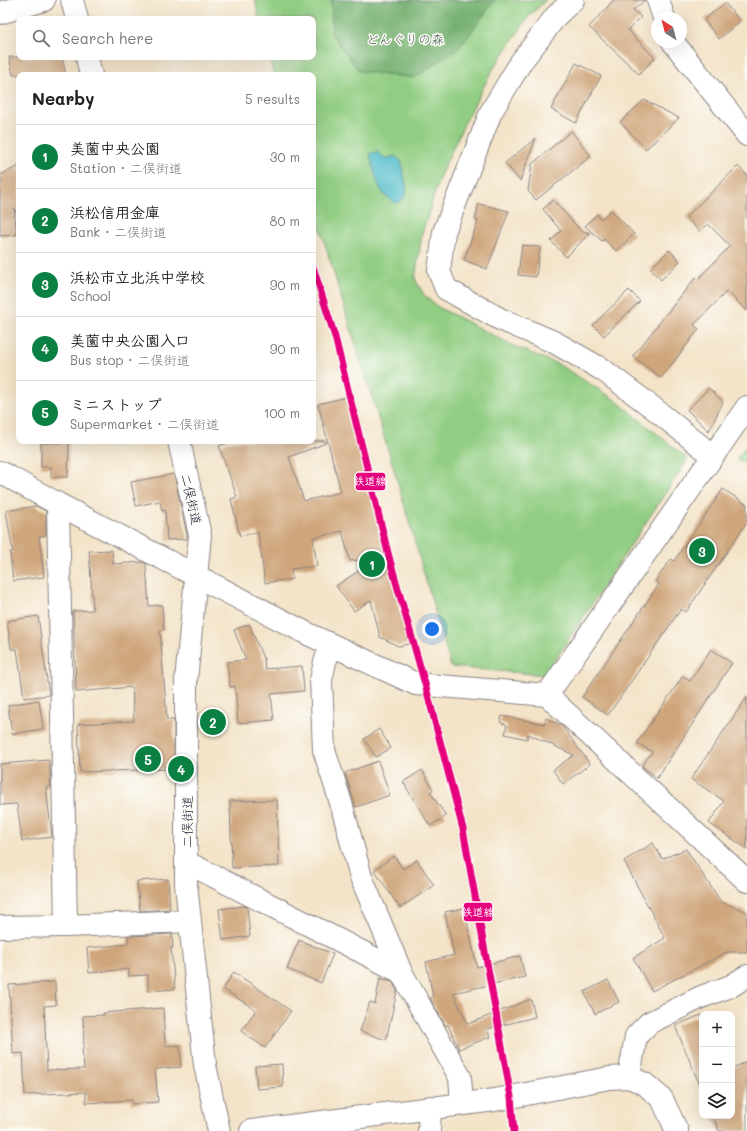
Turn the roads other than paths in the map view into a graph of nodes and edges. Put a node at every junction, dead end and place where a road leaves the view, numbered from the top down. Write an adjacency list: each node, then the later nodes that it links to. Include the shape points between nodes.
1 (44, 0): 6 (street)
2 (72, 0): 7 (street)
3 (573, 0): 14 (street, via 556,16 521,62 491,112 444,232 439,271 446,289 500,319 554,342 603,370)
4 (658, 0): 5 (street)
5 (662, 12)
6 (0, 13)
7 (76, 16)
8 (678, 48): 11 (street)
9 (88, 60): 10 (street)
10 (90, 72)
11 (747, 135)
12 (747, 407): 14 (street)
13 (180, 444): 17 (street, 二俣街道, via 200,535)
14 (712, 456): 19 (street)
15 (0, 472): 16 (street)
16 (58, 504): 17 (street); 23 (street)
17 (196, 576): 18 (street); 20 (street, 二俣街道, via 186,681)
18 (331, 645): 19 (street, via 416,684); 25 (street, via 321,680 324,750 361,877)
19 (547, 695): 21 (street)
20 (186, 862): 22 (street, 二俣街道); 25 (street)
21 (747, 881)
22 (190, 921): 23 (street); 30 (street, 二俣街道, via 205,1065)
23 (66, 926): 24 (street)
24 (0, 927)
25 (401, 972): 28 (street, via 460,1077)
26 (747, 976): 27 (street, via 731,986 702,996 649,1023 636,1036)
27 (629, 1077): 28 (street, via 609,1078); 33 (street, via 645,1084 662,1099)
28 (462, 1104): 29 (street)
29 (430, 1107): 31 (street); 32 (street)
30 (219, 1131)
31 (251, 1131)
32 (429, 1131)
33 (677, 1131)

